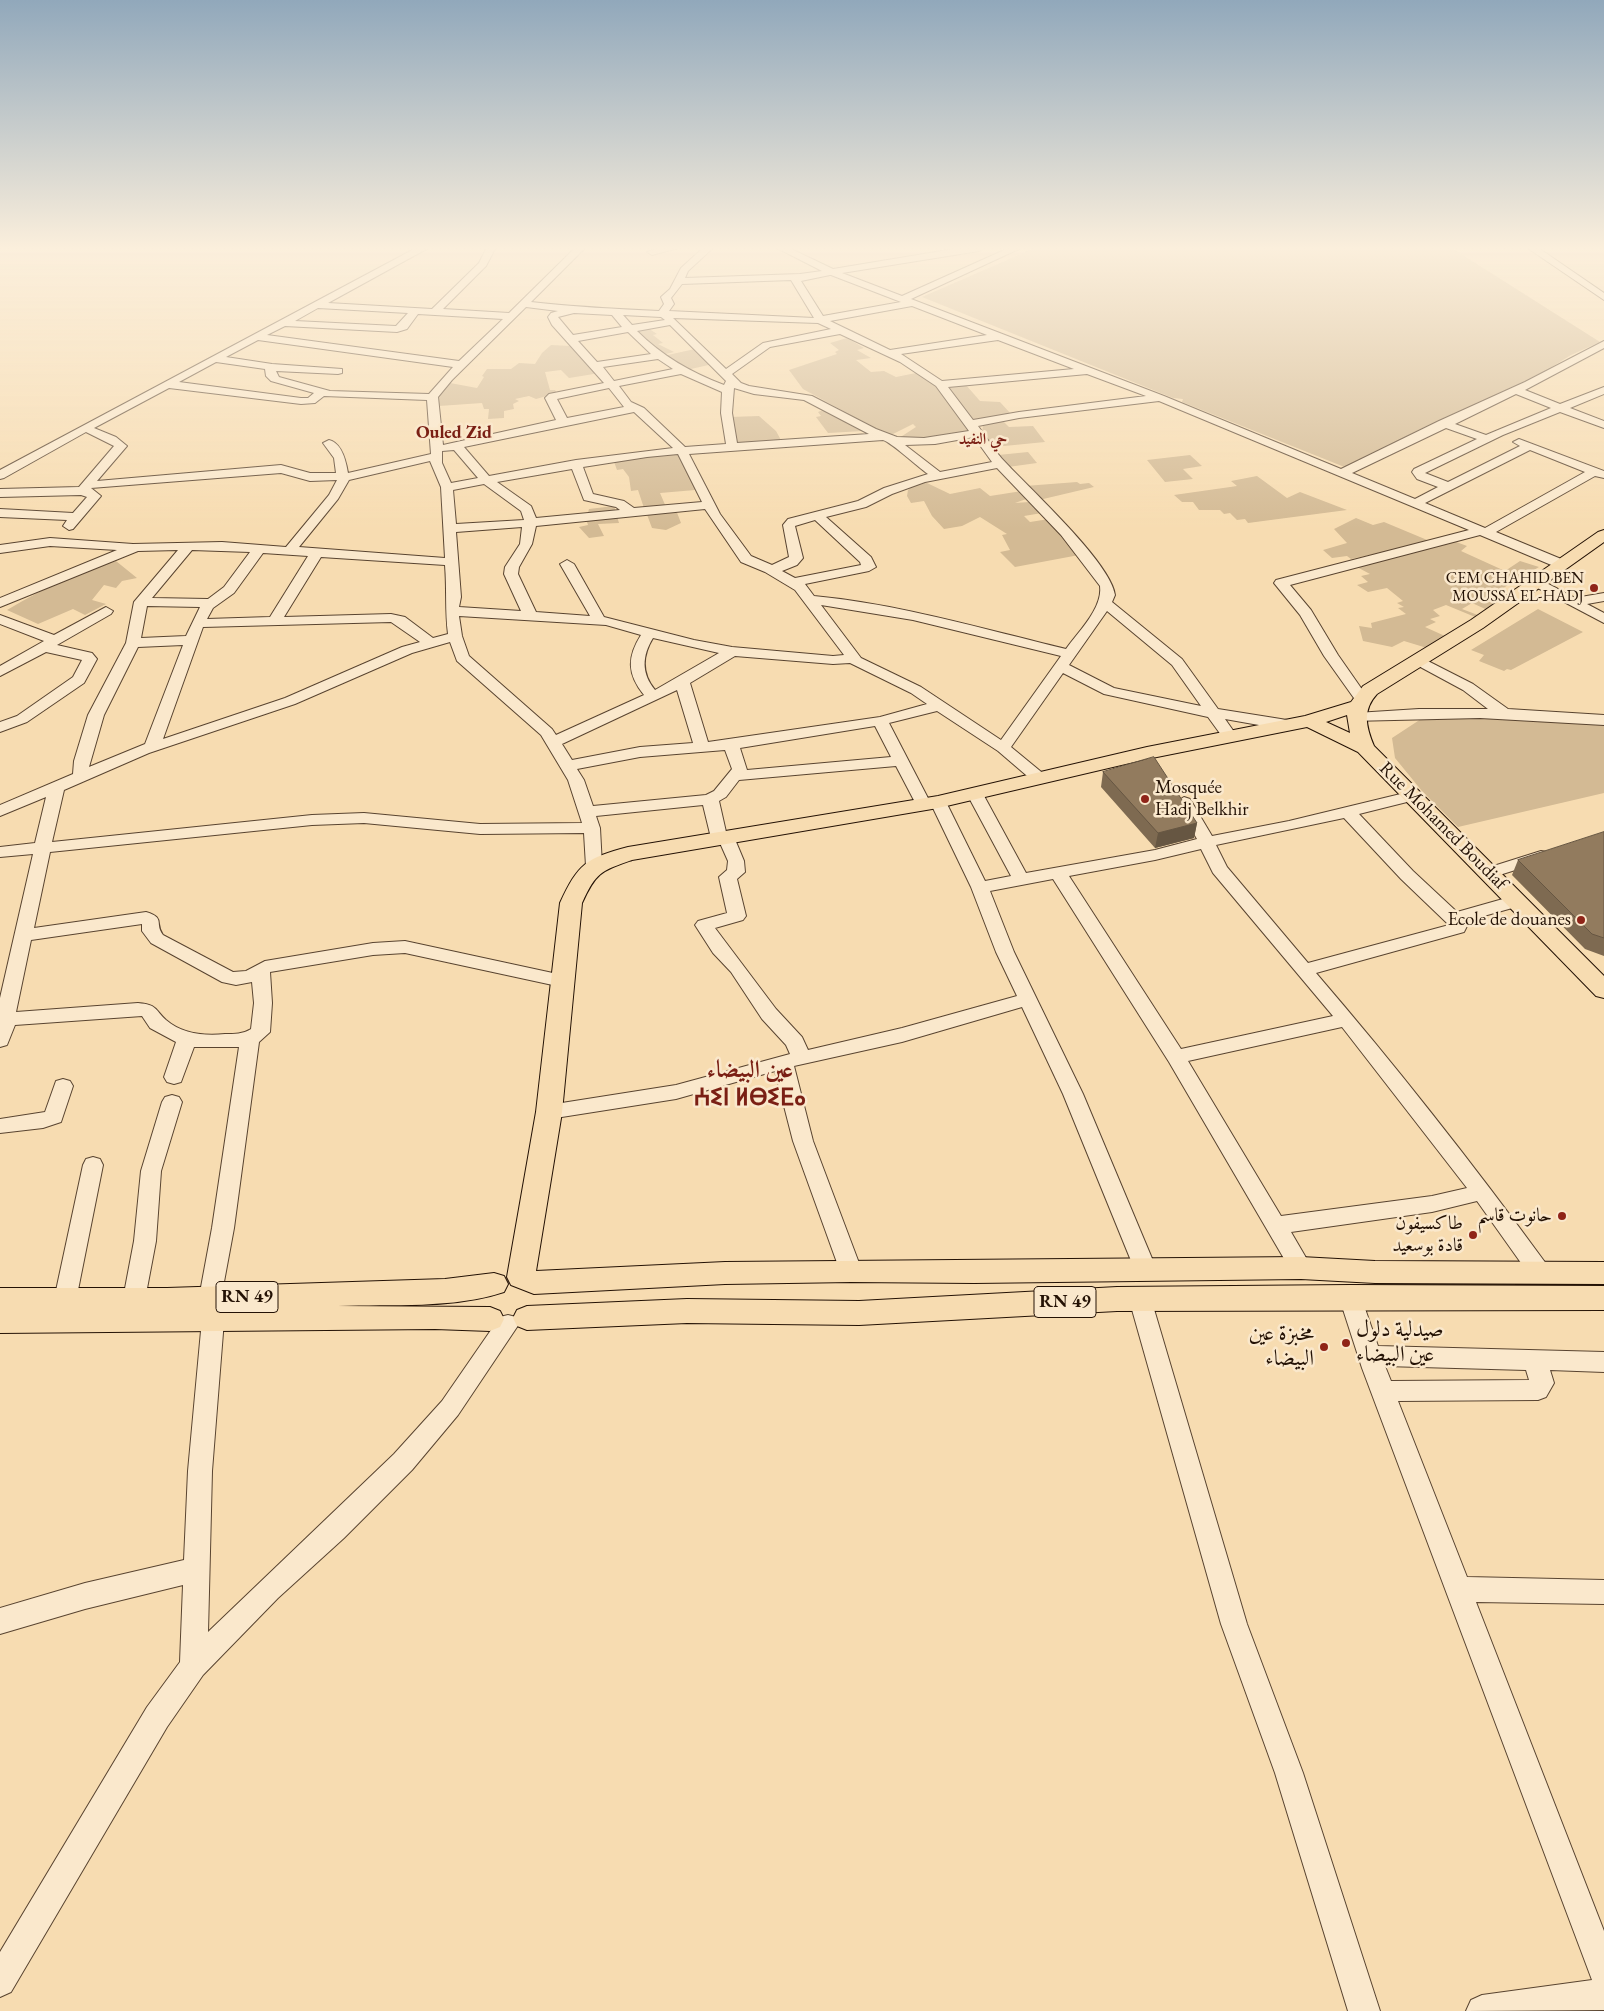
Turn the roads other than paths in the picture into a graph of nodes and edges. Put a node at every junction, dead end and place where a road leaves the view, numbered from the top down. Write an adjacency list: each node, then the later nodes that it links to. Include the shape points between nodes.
1 (249, 341): 14 (street)
2 (284, 341): 15 (street)
3 (487, 341): 15 (street)
4 (572, 341): 16 (street)
5 (642, 341): 13 (street)
6 (690, 341): 21 (street)
7 (788, 341): 21 (street, via 767,345)
8 (866, 341): 12 (street)
9 (968, 341): 12 (street)
10 (1015, 341): 18 (street)
11 (1602, 346): 25 (street)
12 (889, 352): 23 (street, via 921,369)
13 (660, 356): 16 (street); 20 (street)
14 (214, 359): 17 (street); 22 (street)
15 (462, 365): 28 (street)
16 (596, 365): 24 (street)
17 (270, 367): 19 (street); 27 (street, via 271,376 275,379)
18 (1090, 370): 23 (street); 29 (street)
19 (338, 371)
20 (680, 371): 21 (street); 24 (street)
21 (729, 381): 38 (street, via 747,389 808,398); 43 (street, via 726,406)
22 (166, 384): 27 (street, via 302,401 310,401); 35 (street)
23 (940, 384): 36 (street)
24 (612, 385): 30 (street, via 627,404); 32 (street, via 552,397)
25 (1515, 390): 31 (street); 33 (street)
26 (1604, 390): 31 (street)
27 (322, 392): 28 (street)
28 (432, 398): 45 (street)
29 (1160, 398): 36 (street, via 1026,414); 48 (street)
30 (636, 408): 32 (street); 44 (street)
31 (1562, 408): 34 (street); 37 (street)
32 (563, 422): 41 (street)
33 (1443, 423): 39 (street); 48 (street)
34 (1604, 425)
35 (85, 428): 50 (street); 56 (street, via 121,446)
36 (974, 429): 38 (street, via 910,442); 47 (street)
37 (1499, 433): 39 (street); 42 (street)
38 (888, 438): 43 (street); 51 (street)
39 (1487, 439): 55 (street, via 1418,472)
40 (329, 443): 52 (street, via 340,458)
41 (457, 446): 45 (street); 53 (street)
42 (1530, 446): 49 (street); 55 (street)
43 (732, 447): 44 (street)
44 (681, 449): 46 (street); 59 (street)
45 (437, 453): 52 (street); 54 (street, via 436,463)
46 (576, 464): 53 (street); 60 (street, via 588,497 620,504)
47 (1000, 464): 51 (street); 87 (street, via 1066,532 1102,576 1107,586)
48 (1340, 474): 58 (street)
49 (1599, 474): 66 (street)
50 (0, 475)
51 (938, 476): 62 (street, via 905,484 862,504)
52 (344, 477): 56 (street, via 310,477 281,469); 73 (street, via 334,496)
53 (486, 480): 54 (street); 64 (street, via 526,507)
54 (447, 487): 65 (street)
55 (1449, 487): 58 (street)
56 (84, 488): 57 (street); 63 (street, via 95,496)
57 (0, 493)
58 (1414, 504): 66 (street)
59 (709, 505): 60 (street); 78 (street, via 727,536 746,559)
60 (630, 511): 64 (street)
61 (0, 513): 63 (street)
62 (817, 515): 78 (street, via 790,524 796,558); 80 (street, via 866,560 869,567)
63 (76, 518): 68 (street)
64 (531, 524): 65 (street); 90 (street, via 526,544 512,566 511,574)
65 (450, 528): 75 (street)
66 (1483, 532): 77 (street); 110 (street, via 1280,584 1306,613)
67 (1604, 535): 77 (main road)
68 (54, 542): 70 (street); 71 (street)
69 (189, 546): 70 (street); 72 (street); 83 (street)
70 (136, 547): 85 (street)
71 (0, 549)
72 (259, 549): 73 (street); 86 (street, via 229,590)
73 (290, 550): 74 (street)
74 (317, 552): 75 (street); 94 (street)
75 (452, 562): 89 (street)
76 (567, 564): 93 (street)
77 (1561, 564): 79 (main road)
78 (772, 570): 80 (street)
79 (1538, 582): 84 (street); 105 (main road, via 1478,624)
80 (793, 583): 82 (street)
81 (1604, 597): 84 (street)
82 (811, 600): 103 (street); 104 (street, via 906,614)
83 (141, 602): 86 (street); 99 (street)
84 (1574, 602): 92 (street)
85 (0, 603)
86 (212, 603): 95 (street)
87 (1105, 603): 104 (street); 112 (street, via 1177,662)
88 (106, 611): 101 (street)
89 (452, 611): 90 (street); 97 (street)
90 (530, 615): 93 (street)
91 (0, 619): 101 (street)
92 (1604, 619)
93 (598, 620): 96 (street)
94 (274, 621): 95 (street); 100 (street, via 391,618 400,620)
95 (198, 622): 98 (street)
96 (650, 632): 102 (street); 108 (street, via 638,650 637,668 641,683)
97 (455, 636): 100 (street); 119 (street, via 462,658 526,712)
98 (193, 640): 99 (street); 121 (street)
99 (133, 643): 128 (street, via 96,715 82,761)
100 (431, 643): 121 (street, via 407,650 290,701)
101 (50, 644): 106 (street); 117 (street, via 87,656 90,659 83,676 22,719)
102 (732, 651): 103 (street, via 824,659); 107 (street)
103 (852, 658): 109 (street, via 903,683)
104 (1066, 660): 112 (street, via 1109,691); 123 (street)
105 (1418, 660): 110 (main road, via 1370,690); 111 (street, via 1468,686)
106 (0, 672)
107 (682, 681): 108 (street); 122 (street)
108 (652, 696): 119 (street)
109 (938, 706): 114 (street); 123 (street)
110 (1358, 707): 111 (street, via 1417,713); 115 (main road); 124 (main road, Rue Mohamed Boudiaf)
111 (1502, 712): 113 (street)
112 (1213, 713): 116 (street); 118 (street)
113 (1604, 720)
114 (880, 721): 120 (street); 125 (street)
115 (1309, 721): 116 (main road); 124 (main road, Rue Mohamed Boudiaf)
116 (1288, 725): 118 (main road)
117 (0, 727)
118 (1229, 736): 129 (main road, via 1152,760)
119 (553, 742): 126 (street)
120 (731, 744): 122 (street); 127 (street, via 740,770)
121 (152, 747): 128 (street)
122 (702, 747): 126 (street, via 640,752)
123 (1003, 748): 129 (street)
124 (1365, 748): 133 (main road, Rue Mohamed Boudiaf)
125 (901, 761): 127 (street); 135 (street)
126 (567, 766): 137 (street, via 576,780)
127 (735, 776): 134 (street, via 720,794)
128 (81, 778): 131 (street)
129 (1039, 778): 132 (main road)
130 (1172, 786): 141 (street)
131 (56, 788): 136 (street); 142 (street)
132 (975, 794): 135 (main road); 148 (street)
133 (1413, 796): 138 (street); 147 (main road, Rue Mohamed Boudiaf)
134 (710, 799): 137 (street); 140 (street)
135 (931, 804): 140 (main road); 149 (street)
136 (0, 811)
137 (587, 812): 139 (street)
138 (1348, 812): 141 (street); 151 (street)
139 (592, 828): 142 (street, via 480,829 364,818 277,823); 145 (street)
140 (722, 837): 145 (main road, via 644,850); 164 (street, via 736,861 736,872 728,877 737,914 734,918 704,925 769,1014 794,1042)
141 (1207, 842): 146 (street, via 1148,857); 154 (street, via 1219,869)
142 (42, 848): 144 (street); 152 (street)
143 (1553, 851): 147 (street)
144 (0, 852)
145 (594, 866): 155 (main road, via 580,883 571,903)
146 (1058, 873): 148 (street); 163 (street)
147 (1490, 873): 150 (main road, Rue Mohamed Boudiaf)
148 (1021, 879): 149 (street)
149 (980, 887): 157 (street, via 995,929)
150 (1518, 901): 151 (street); 156 (main road, Rue Mohamed Boudiaf)
151 (1454, 919): 154 (street, via 1459,924 1455,930)
152 (24, 935): 153 (street, via 146,918 151,920 151,931 158,940 229,978 252,976); 158 (street)
153 (261, 970): 155 (street, via 373,949 405,947); 160 (street, via 261,1027)
154 (1304, 970): 159 (street)
155 (562, 981): 168 (main road)
156 (1604, 990)
157 (1028, 999): 164 (street, via 902,1035); 173 (street, via 1073,1094)
158 (6, 1020): 161 (street); 162 (street, via 124,1009 148,1010 157,1023)
159 (1346, 1020): 163 (street); 171 (street)
160 (250, 1039): 162 (street); 186 (street)
161 (0, 1040)
162 (186, 1040): 165 (street)
163 (1176, 1057): 172 (street)
164 (792, 1060): 168 (street, via 650,1098); 176 (street, via 803,1141)
165 (174, 1077)
166 (63, 1086): 169 (street, via 54,1117)
167 (172, 1102): 182 (street, via 151,1171 145,1241)
168 (549, 1112): 178 (main road)
169 (0, 1126)
170 (93, 1165): 185 (street)
171 (1482, 1192): 172 (street, via 1432,1204); 175 (street)
172 (1277, 1225): 174 (street)
173 (1145, 1268): 174 (main road, RN 49); 176 (main road, RN 49)
174 (1301, 1268): 175 (main road, RN 49, via 1375,1272)
175 (1539, 1270): 177 (main road, RN 49)
176 (851, 1271): 178 (main road, RN 49)
177 (1604, 1273)
178 (527, 1280): 179 (main road, via 506,1278); 187 (main road, via 538,1289 539,1304)
179 (494, 1284): 186 (main road, RN 49, via 445,1291); 187 (main road, via 486,1292 482,1306)
180 (1350, 1297): 181 (main road, RN 49); 183 (main road, RN 49); 189 (street)
181 (1604, 1298)
182 (134, 1299): 185 (main road, RN 49); 186 (main road, RN 49)
183 (1140, 1299): 187 (main road, RN 49, via 859,1314 687,1311); 201 (street, via 1234,1624 1289,1773)
184 (0, 1300): 185 (main road, RN 49)
185 (65, 1300)
186 (212, 1309): 187 (main road, RN 49); 188 (main road, RN 49); 193 (street, via 200,1471)
187 (508, 1320): 197 (street, via 450,1408 404,1462 335,1530 269,1588)
188 (0, 1321)
189 (1370, 1356): 190 (street); 192 (street)
190 (1535, 1360): 191 (street); 192 (street, via 1542,1383 1538,1390)
191 (1604, 1362)
192 (1383, 1391): 194 (street)
193 (198, 1570): 196 (street, via 85,1596); 197 (street)
194 (1459, 1589): 195 (street); 198 (street)
195 (1604, 1592)
196 (0, 1621)
197 (193, 1666): 199 (street, via 126,1766)
198 (1604, 1971)
199 (0, 1981)
200 (1604, 1994): 202 (street)
201 (1364, 2011)
202 (1482, 2011)

